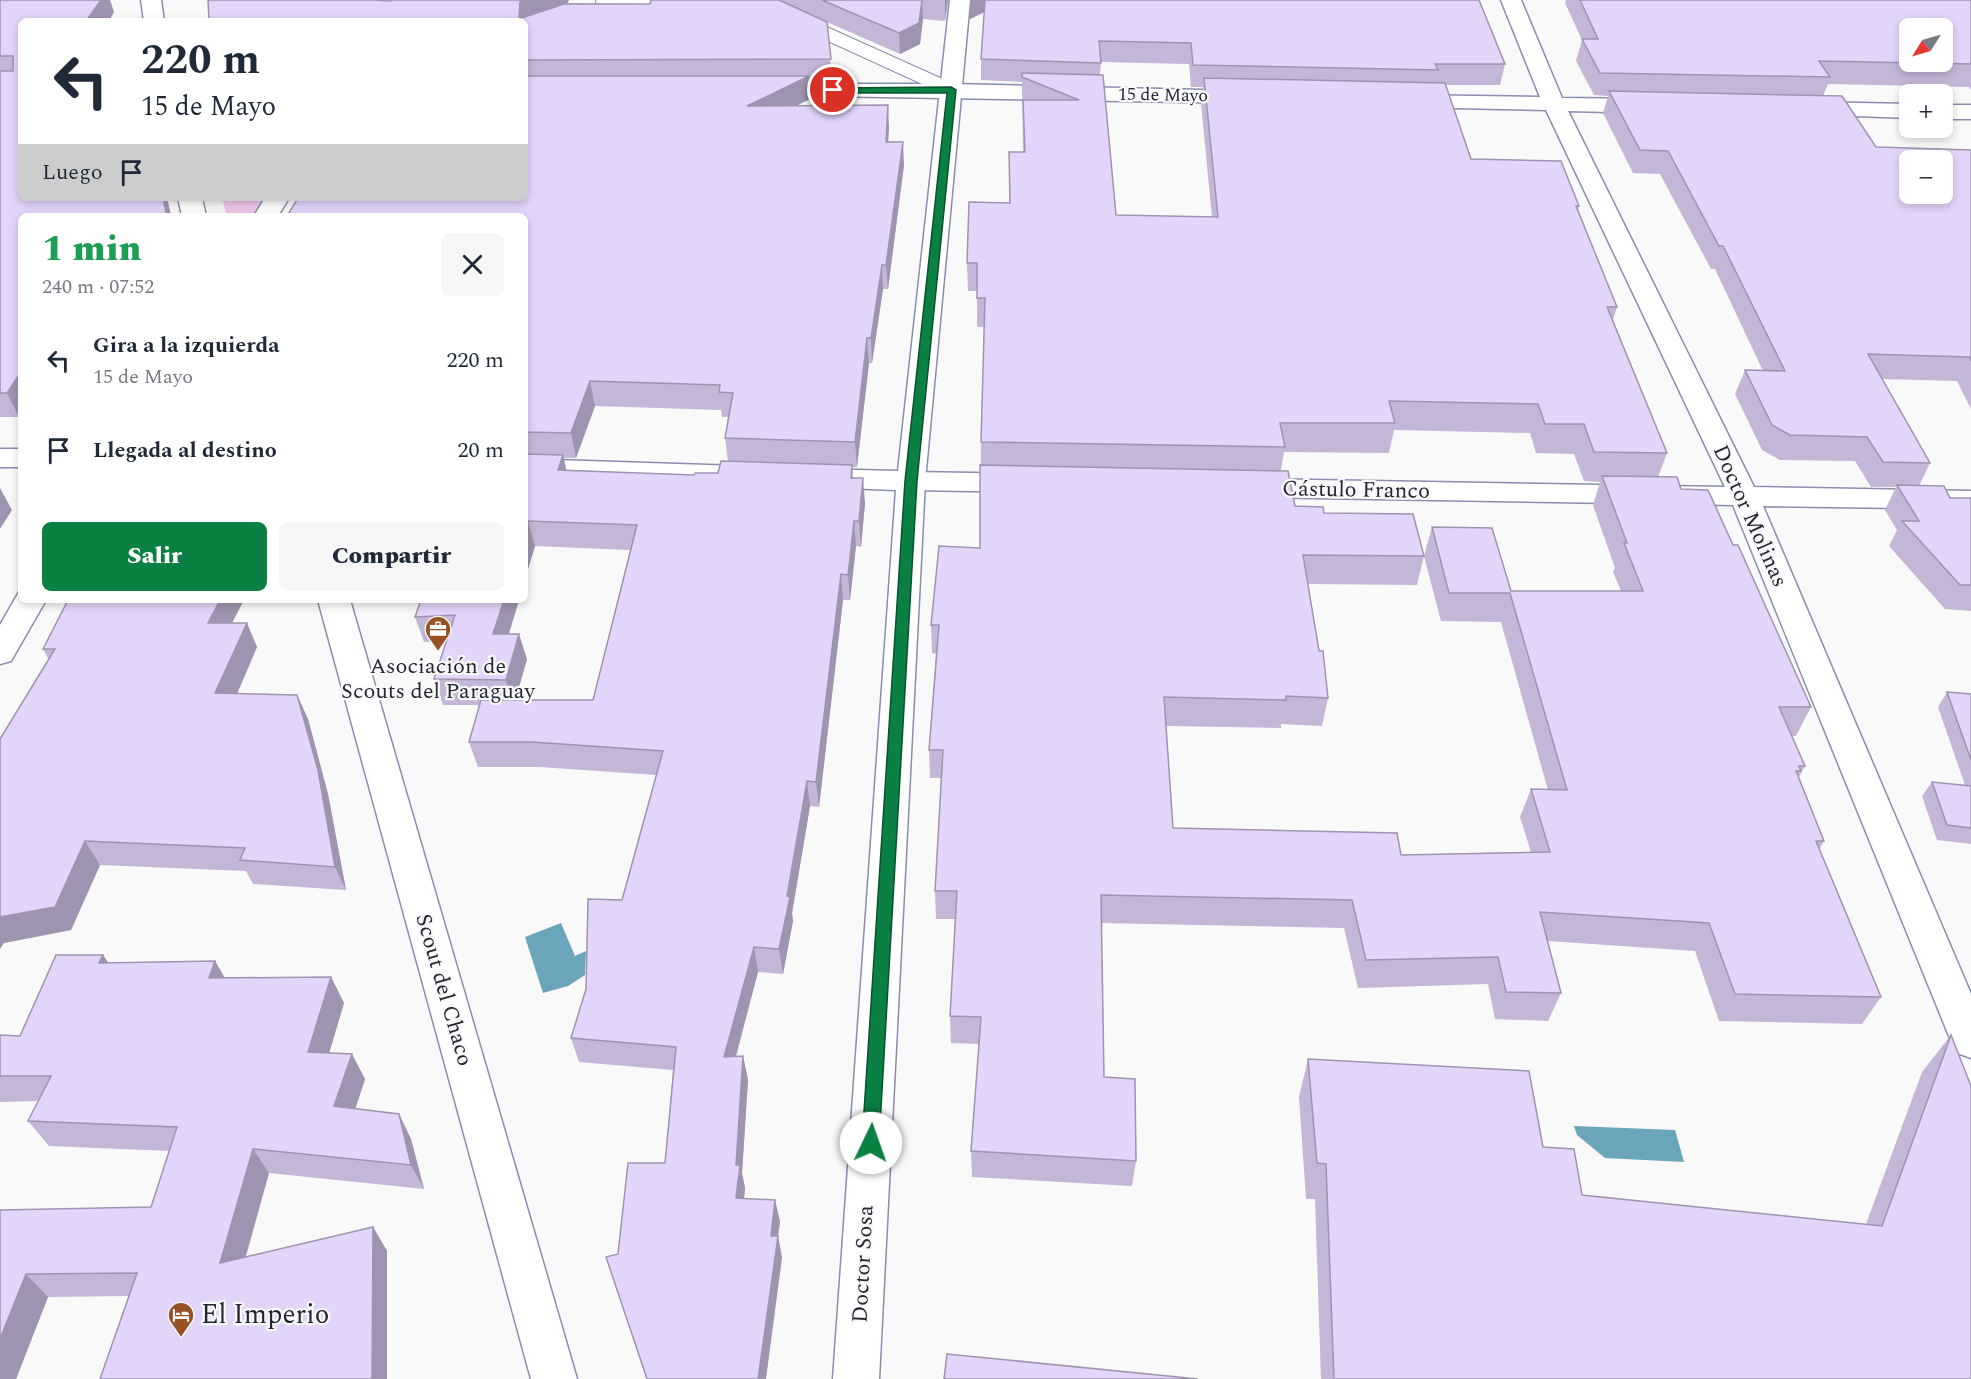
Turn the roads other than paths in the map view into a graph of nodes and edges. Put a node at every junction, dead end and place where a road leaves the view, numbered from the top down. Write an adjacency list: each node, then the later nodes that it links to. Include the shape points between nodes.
1 (151, 0): 7 (street)
2 (960, 0): 9 (street, Doctor Sosa)
3 (1511, 0): 12 (street, Doctor Molinas)
4 (605, 1): 5 (lane); 6 (lane)
5 (758, 4): 9 (lane)
6 (585, 10)
7 (154, 18)
8 (738, 90): 9 (street, 15 de Mayo)
9 (951, 90): 10 (street, 15 de Mayo); 21 (street, Doctor Sosa)
10 (1270, 98)
11 (1389, 101): 12 (street)
12 (1554, 105): 13 (street); 24 (street, Doctor Molinas)
13 (1673, 107)
14 (1791, 109): 15 (street)
15 (1899, 111)
16 (1953, 112): 17 (street)
17 (1971, 112)
18 (0, 458): 19 (street)
19 (18, 458)
20 (528, 468): 21 (street)
21 (911, 481): 22 (street); 31 (street, Doctor Sosa)
22 (1054, 484)
23 (1220, 487): 24 (street, Cástulo Franco)
24 (1745, 498): 25 (street, Cástulo Franco); 29 (street, Doctor Molinas)
25 (1971, 500)
26 (28, 603): 28 (street)
27 (335, 603): 30 (street, Scout del Chaco)
28 (0, 653)
29 (1971, 1041)
30 (554, 1379)
31 (856, 1379)

